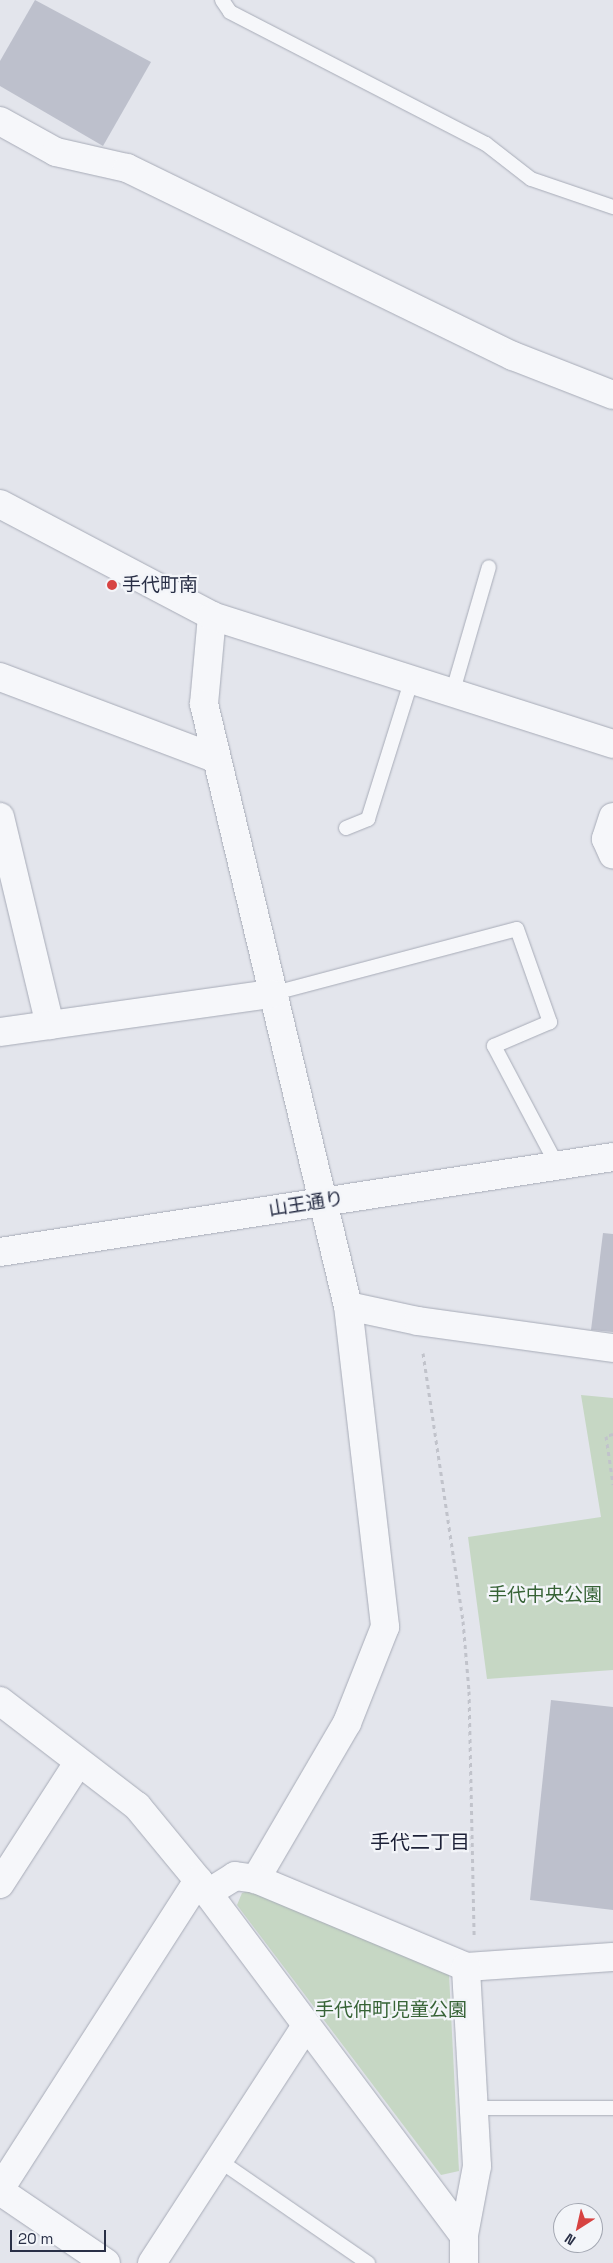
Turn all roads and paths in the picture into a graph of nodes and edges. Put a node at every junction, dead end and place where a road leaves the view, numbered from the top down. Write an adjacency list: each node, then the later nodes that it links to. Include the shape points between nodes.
1 (222, 0): 3 (lane, via 230,12 486,144 531,179)
2 (0, 121): 4 (street, via 56,152 127,168 513,356)
3 (613, 206)
4 (613, 395)
5 (0, 504): 7 (street)
6 (489, 567): 10 (lane)
7 (212, 616): 9 (street); 12 (street, via 204,704)
8 (0, 677): 12 (street)
9 (411, 682): 10 (street); 15 (lane, via 368,819)
10 (452, 694): 11 (street)
11 (613, 744)
12 (214, 758): 18 (street)
13 (0, 817): 17 (street)
14 (613, 817): 16 (street, via 606,839)
15 (346, 828)
16 (613, 854)
17 (6, 871): 19 (street)
18 (271, 994): 19 (street); 22 (lane, via 517,928 550,1022 494,1046); 23 (street)
19 (50, 1025): 20 (street)
20 (0, 1032)
21 (613, 1157): 22 (street, 山王通り)
22 (557, 1165): 23 (street, 山王通り)
23 (321, 1202): 24 (street, 山王通り); 25 (street)
24 (0, 1252)
25 (348, 1306): 26 (street); 32 (street, via 385,1627 347,1723)
26 (418, 1321): 27 (street); 36 (path, via 469,1682)
27 (613, 1348)
28 (613, 1434): 29 (path, via 606,1436)
29 (613, 1484)
30 (0, 1701): 31 (street)
31 (78, 1763): 33 (street); 34 (street, via 137,1806)
32 (256, 1879): 34 (street, via 235,1876); 36 (street)
33 (0, 1884)
34 (203, 1886): 37 (street); 41 (street)
35 (613, 1957): 36 (street)
36 (470, 1967): 38 (street)
37 (306, 2026): 40 (street); 42 (street)
38 (475, 2108): 39 (lane); 42 (street, via 477,2166)
39 (613, 2108)
40 (220, 2161): 44 (street); 45 (lane)
41 (0, 2190): 43 (street)
42 (464, 2234): 46 (street)
43 (106, 2263)
44 (152, 2263)
45 (368, 2263)
46 (464, 2263)

